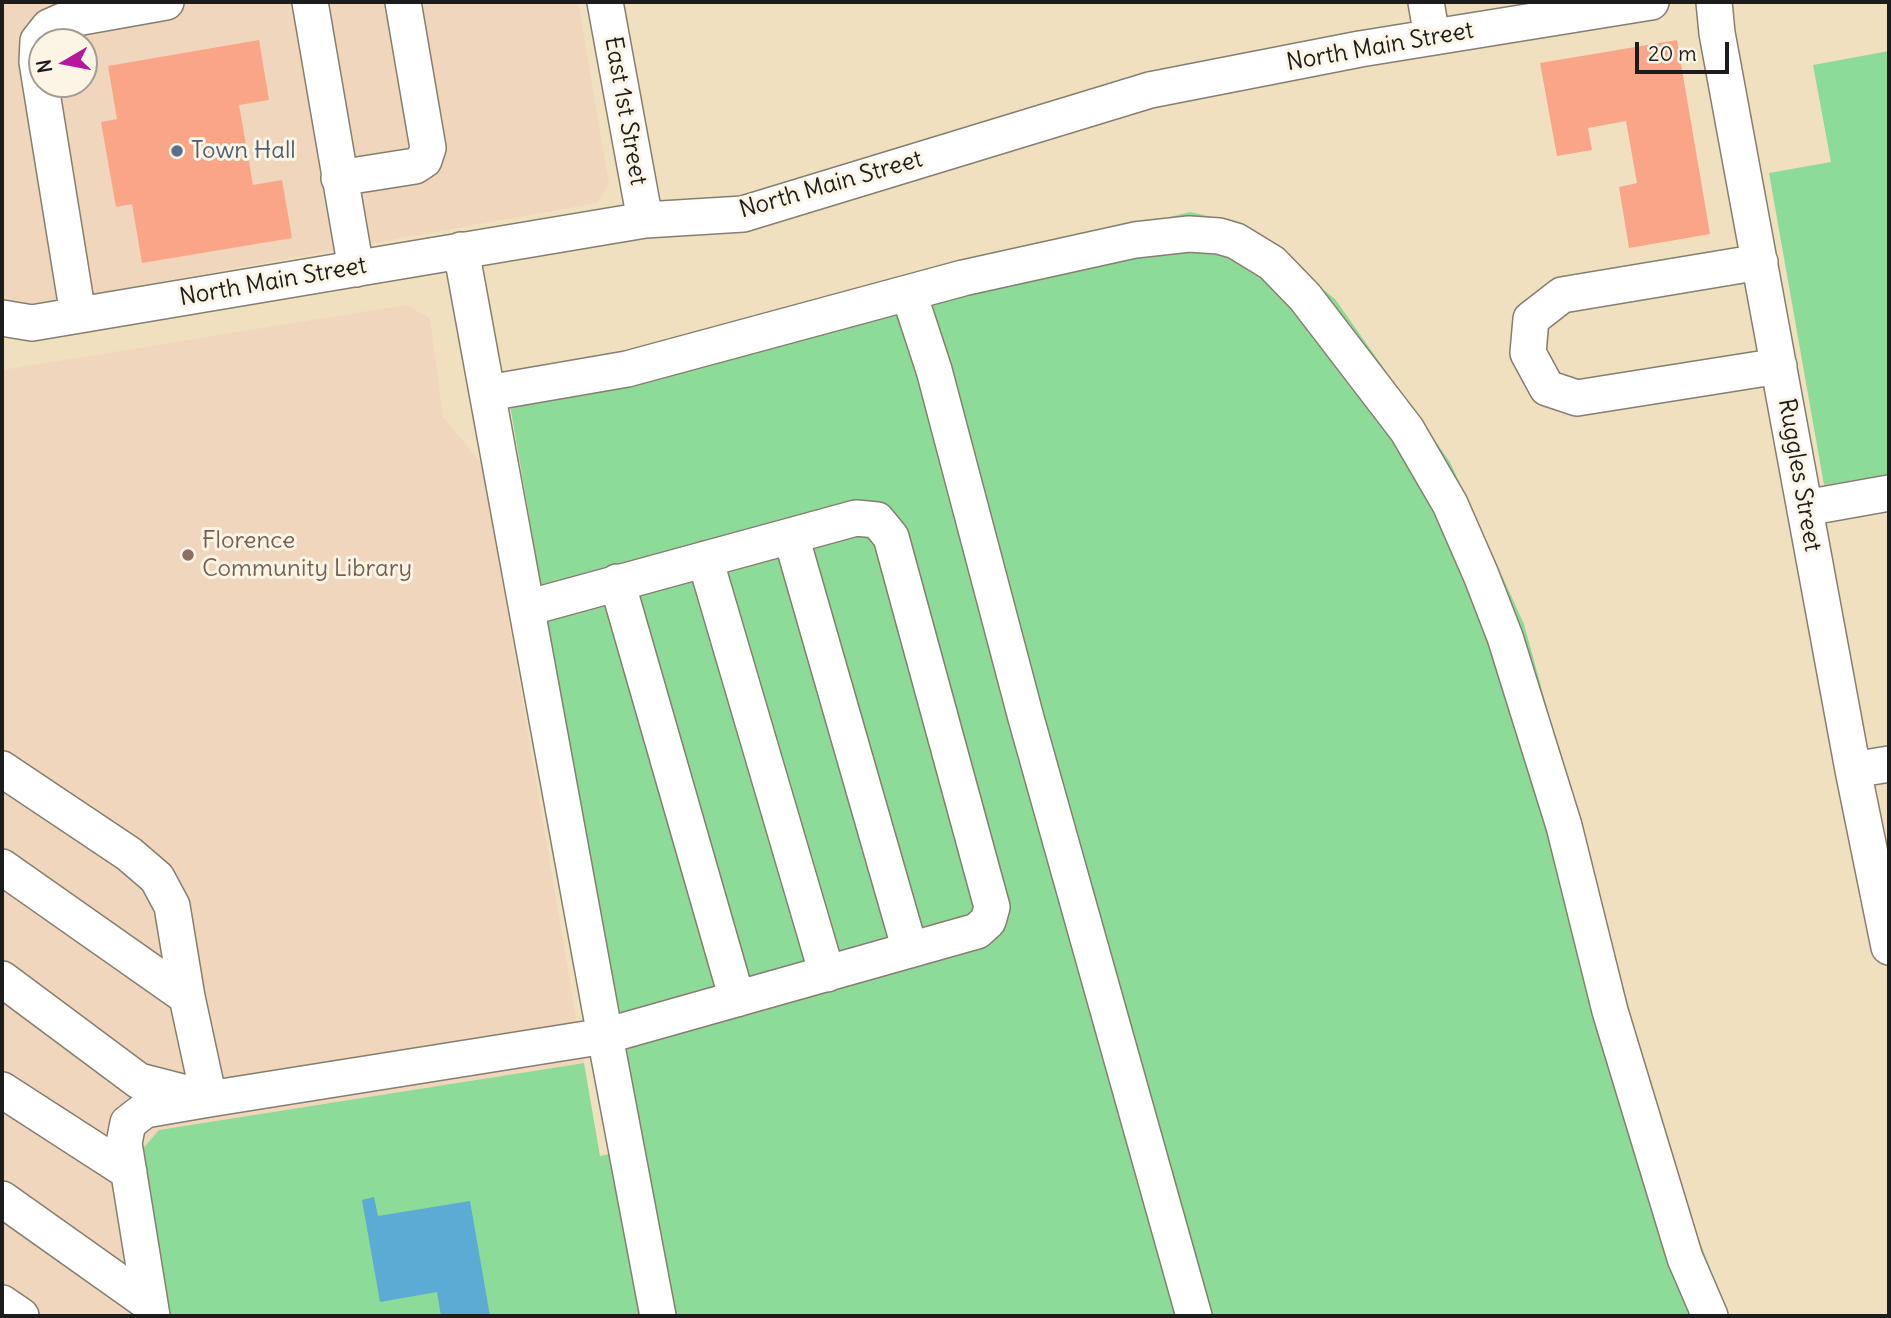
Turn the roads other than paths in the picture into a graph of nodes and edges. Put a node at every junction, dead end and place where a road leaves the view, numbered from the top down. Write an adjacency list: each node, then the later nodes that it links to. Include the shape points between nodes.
1 (166, 2): 15 (street, via 65,20 49,27 38,41 37,62)
2 (310, 2): 9 (street)
3 (403, 2): 9 (street, via 428,148 424,160 415,166)
4 (605, 2): 10 (street, East 1st Street)
5 (1426, 2): 8 (street)
6 (1651, 2): 8 (street, North Main Street)
7 (1714, 2): 12 (street, Ruggles Street)
8 (1432, 37): 10 (street, North Main Street, via 1150,90 743,214)
9 (339, 178): 13 (street)
10 (645, 219): 11 (street, North Main Street)
11 (461, 250): 13 (street, North Main Street); 18 (street)
12 (1760, 261): 17 (street, Ruggles Street); 17 (street, via 1562,295 1531,319 1528,353 1547,388 1577,398)
13 (356, 269): 15 (street, North Main Street)
14 (909, 294): 18 (street, via 628,369); 44 (street, via 934,370 1026,718); 45 (street, via 1067,254 1189,234 1236,241 1272,263 1304,297 1407,430 1450,505 1481,575 1564,826 1610,1011 1685,1258)
15 (78, 315): 16 (street, North Main Street)
16 (12, 323)
17 (1779, 366): 20 (street, Ruggles Street)
18 (488, 393): 24 (street)
19 (1889, 493): 20 (street)
20 (1805, 508): 27 (street, Ruggles Street)
21 (791, 536): 22 (street); 30 (street); 30 (street, via 856,518 877,520 891,537 992,906 988,921 977,931)
22 (705, 559): 23 (street); 31 (street)
23 (617, 582): 24 (street); 34 (street)
24 (527, 608): 35 (street)
25 (1889, 764): 27 (street)
26 (2, 769): 33 (street, via 129,854 157,878 172,906)
27 (1853, 770): 29 (street, Ruggles Street)
28 (2, 867): 33 (street)
29 (1889, 947)
30 (909, 950): 31 (street)
31 (827, 974): 34 (street)
32 (2, 979): 37 (street, via 139,1081)
33 (187, 997): 37 (street)
34 (737, 999): 35 (street)
35 (605, 1036): 37 (street); 43 (street)
36 (2, 1090): 38 (street)
37 (209, 1099): 38 (street, via 145,1110 128,1123 124,1143)
38 (129, 1172): 41 (street)
39 (2, 1199): 41 (street)
40 (2, 1303): 42 (street)
41 (151, 1310)
42 (22, 1316)
43 (657, 1316)
44 (1194, 1316)
45 (1710, 1316)

